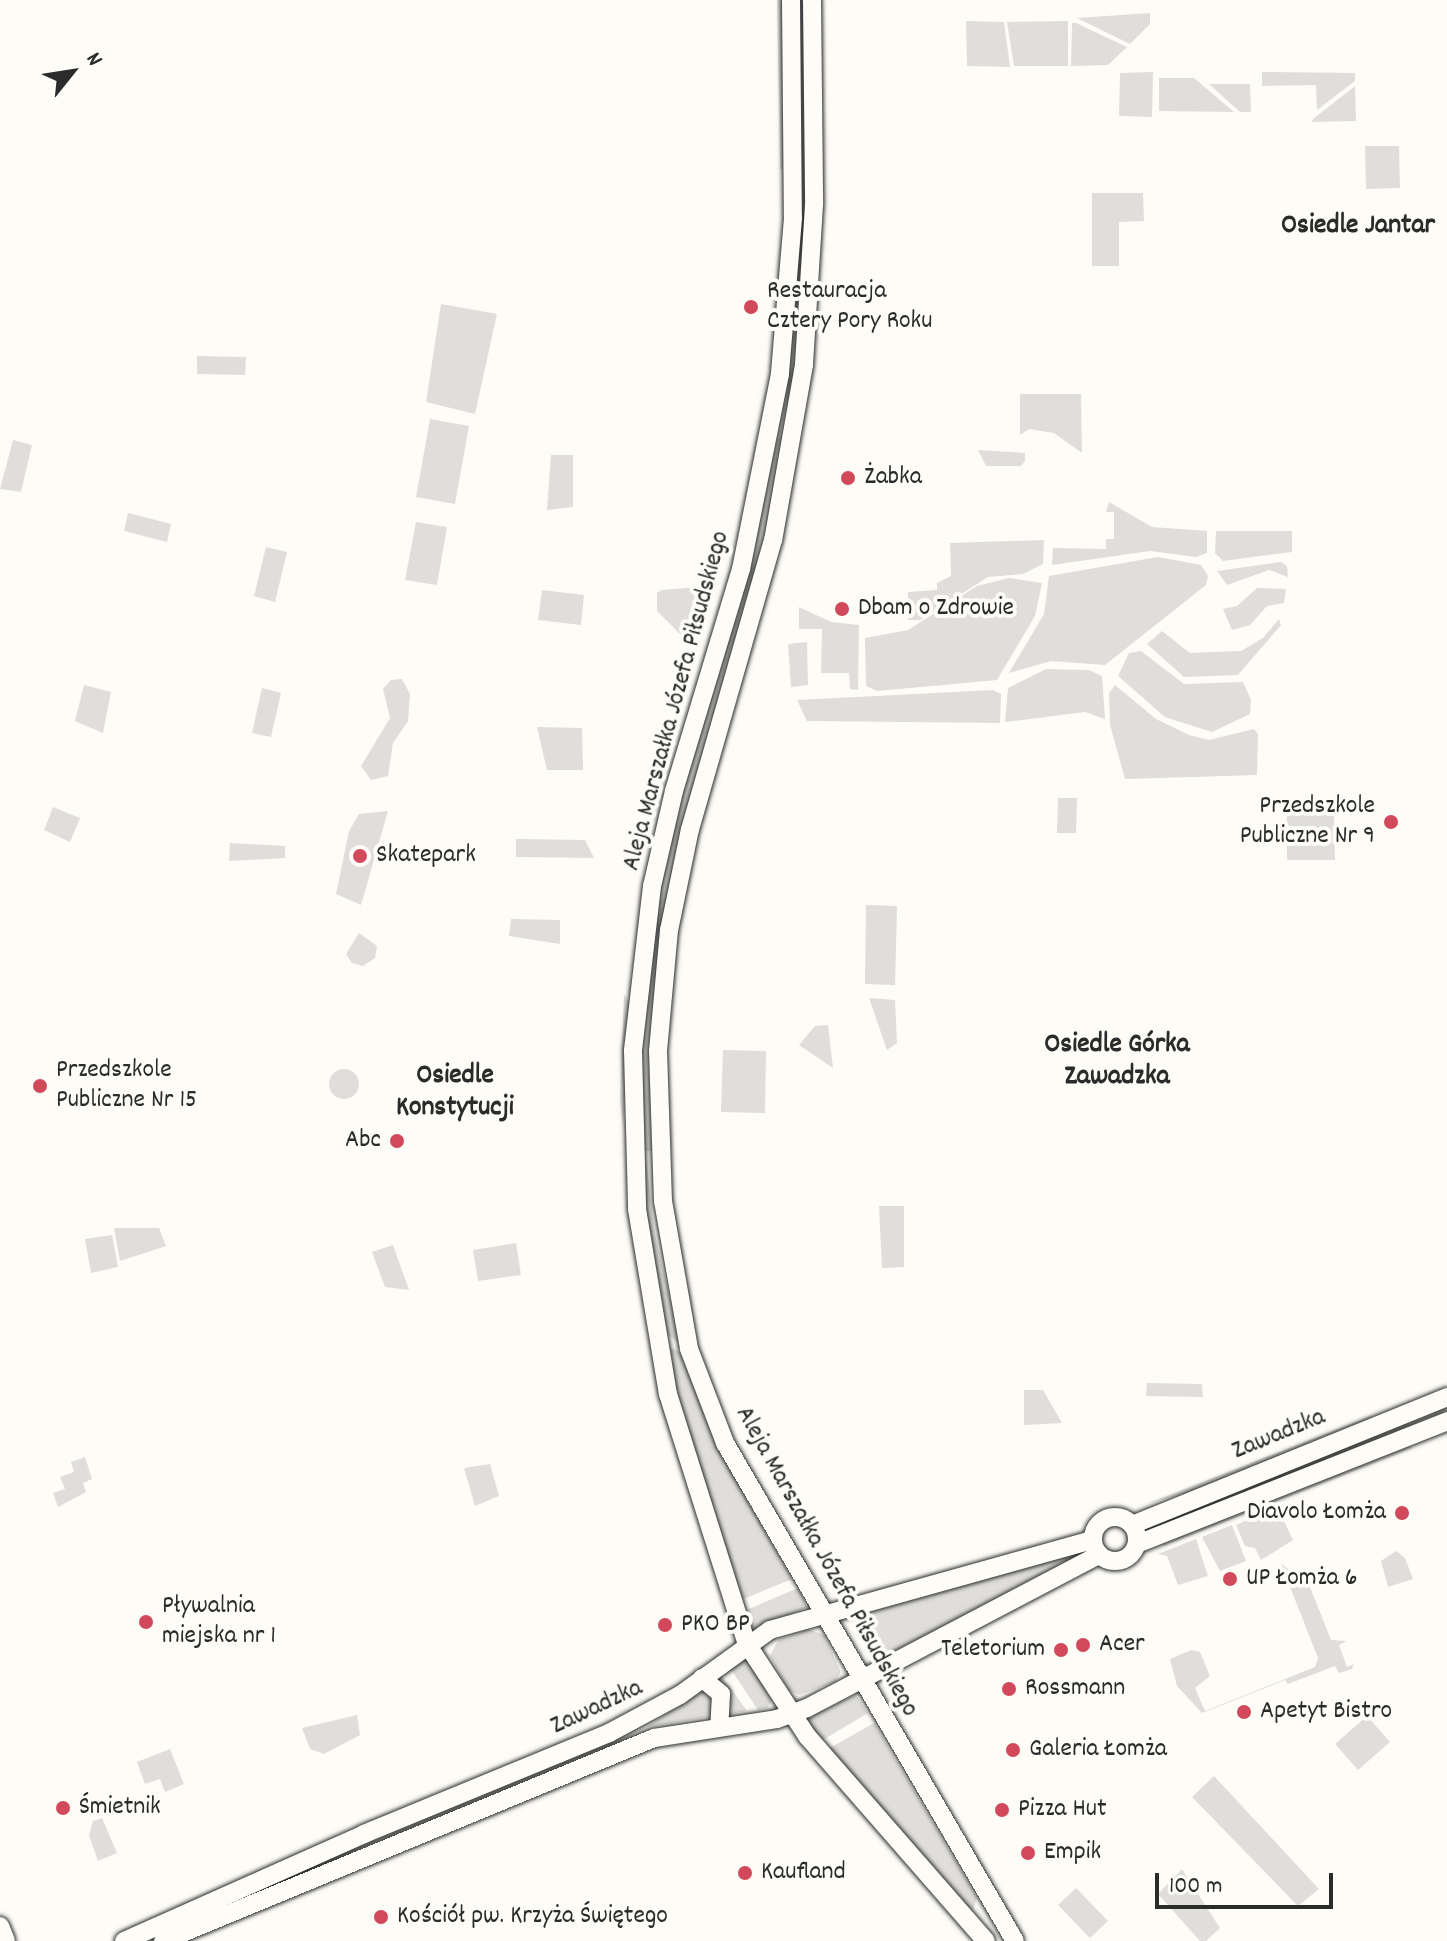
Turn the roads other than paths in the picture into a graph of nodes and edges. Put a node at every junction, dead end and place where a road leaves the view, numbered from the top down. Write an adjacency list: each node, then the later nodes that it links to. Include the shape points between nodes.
1 (791, 0): 9 (street, Aleja Marszałka Józefa Piłsudskiego, via 792,233 775,411 741,569 657,862 638,988 632,1103 642,1254 668,1394)
2 (812, 0): 8 (street, Aleja Marszałka Józefa Piłsudskiego, via 813,238 797,415 773,540 680,872 661,990 657,1114 668,1245 695,1370 741,1474)
3 (1447, 1397): 5 (street, Zawadzka)
4 (1447, 1421): 6 (street, Zawadzka)
5 (1132, 1525): 6 (street); 7 (street, via 1109,1517 1097,1525)
6 (1137, 1544): 7 (street, via 1124,1560 1111,1561)
7 (1096, 1547): 8 (street, Zawadzka); 11 (street, Zawadzka)
8 (823, 1612): 9 (street, Zawadzka); 11 (street, Aleja Marszałka Józefa Piłsudskiego)
9 (747, 1644): 10 (street, Zawadzka); 12 (street, Aleja Marszałka Józefa Piłsudskiego)
10 (702, 1678): 13 (street, via 721,1694); 14 (street, Zawadzka, via 609,1733)
11 (865, 1682): 12 (street, Zawadzka); 23 (street, Aleja Marszałka Józefa Piłsudskiego)
12 (791, 1715): 13 (street, Zawadzka); 22 (street, Aleja Marszałka Józefa Piłsudskiego)
13 (719, 1727): 16 (street, Zawadzka, via 654,1738)
14 (390, 1822): 15 (street, Zawadzka); 16 (street)
15 (364, 1834): 17 (street); 20 (street, Zawadzka)
16 (398, 1842): 17 (street, Zawadzka)
17 (372, 1853): 21 (street, Zawadzka)
18 (0, 1926): 19 (street)
19 (6, 1941)
20 (124, 1941)
21 (163, 1941)
22 (986, 1941)
23 (1015, 1941)

